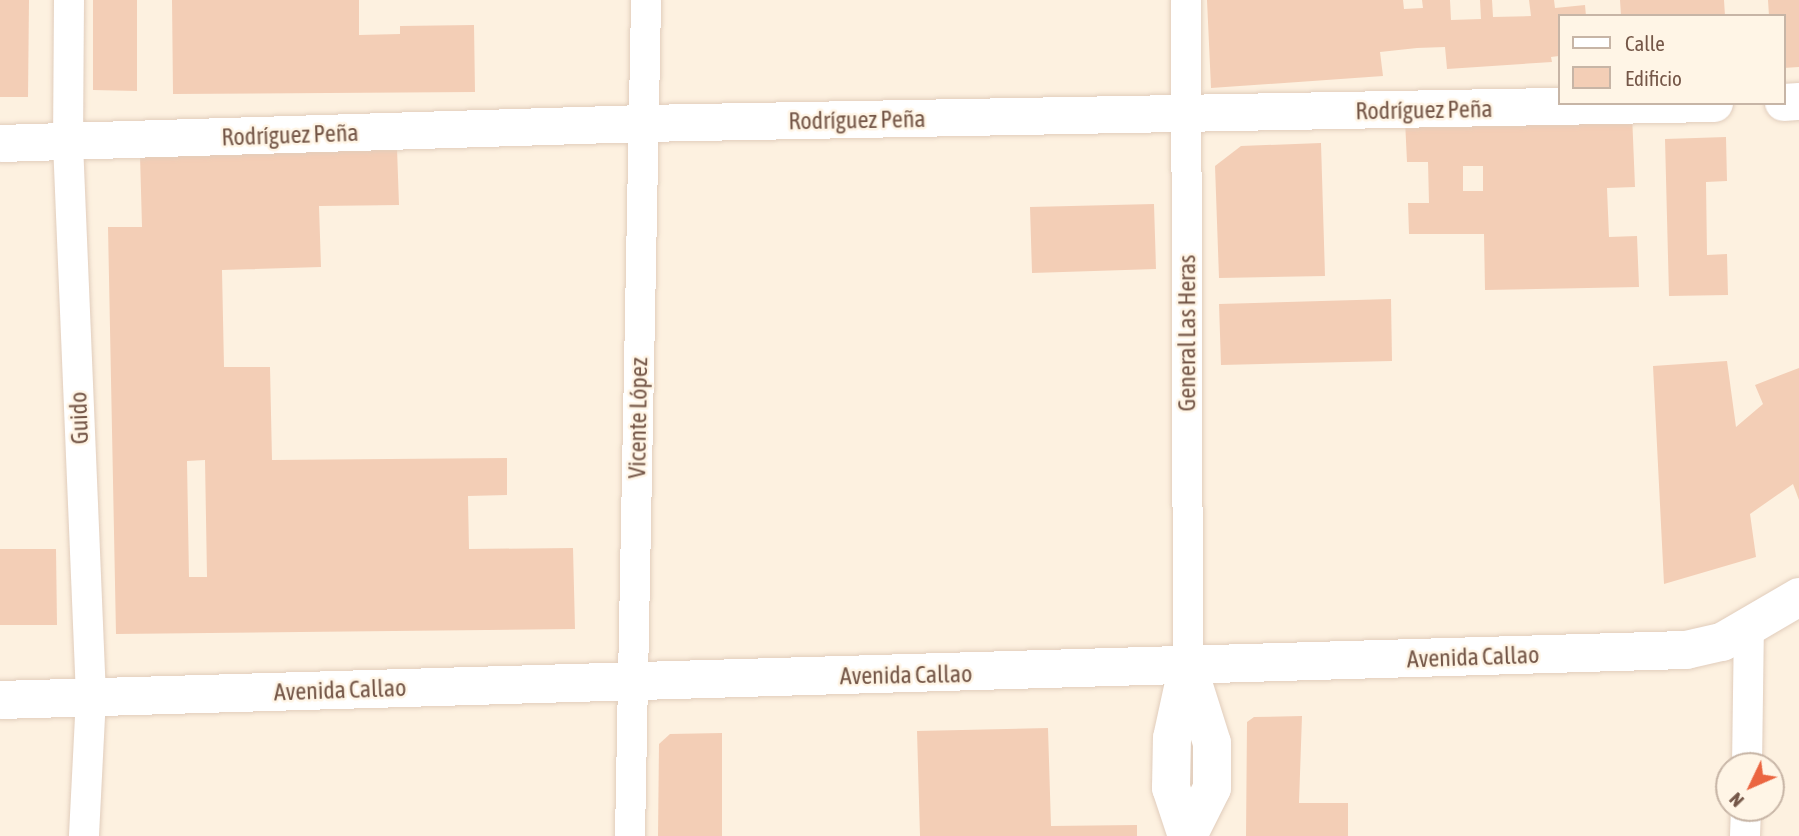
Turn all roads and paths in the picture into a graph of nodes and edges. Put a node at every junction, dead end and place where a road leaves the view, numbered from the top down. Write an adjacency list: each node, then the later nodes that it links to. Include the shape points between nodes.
1 (69, 0): 8 (street, Guido)
2 (646, 0): 6 (street, Vicente López)
3 (1186, 0): 5 (street, General Las Heras)
4 (1626, 105): 5 (street, Rodríguez Peña)
5 (1186, 115): 6 (street, Rodríguez Peña); 11 (street, General Las Heras)
6 (642, 123): 8 (street, Rodríguez Peña); 12 (street, Vicente López)
7 (0, 143): 8 (street, Rodríguez Peña)
8 (68, 144): 13 (street, Guido)
9 (1799, 597): 10 (main road, Avenida Callao)
10 (1749, 628): 11 (main road, Avenida Callao, via 1722,642 1686,650); 15 (street)
11 (1188, 667): 12 (main road, Avenida Callao); 18 (main road, via 1172,738 1171,788)
12 (635, 682): 13 (main road, Avenida Callao); 17 (street, Vicente López)
13 (91, 697): 14 (main road, Avenida Callao); 16 (street, Guido)
14 (0, 700)
15 (1746, 752)
16 (84, 836)
17 (630, 836)
18 (1188, 836)

